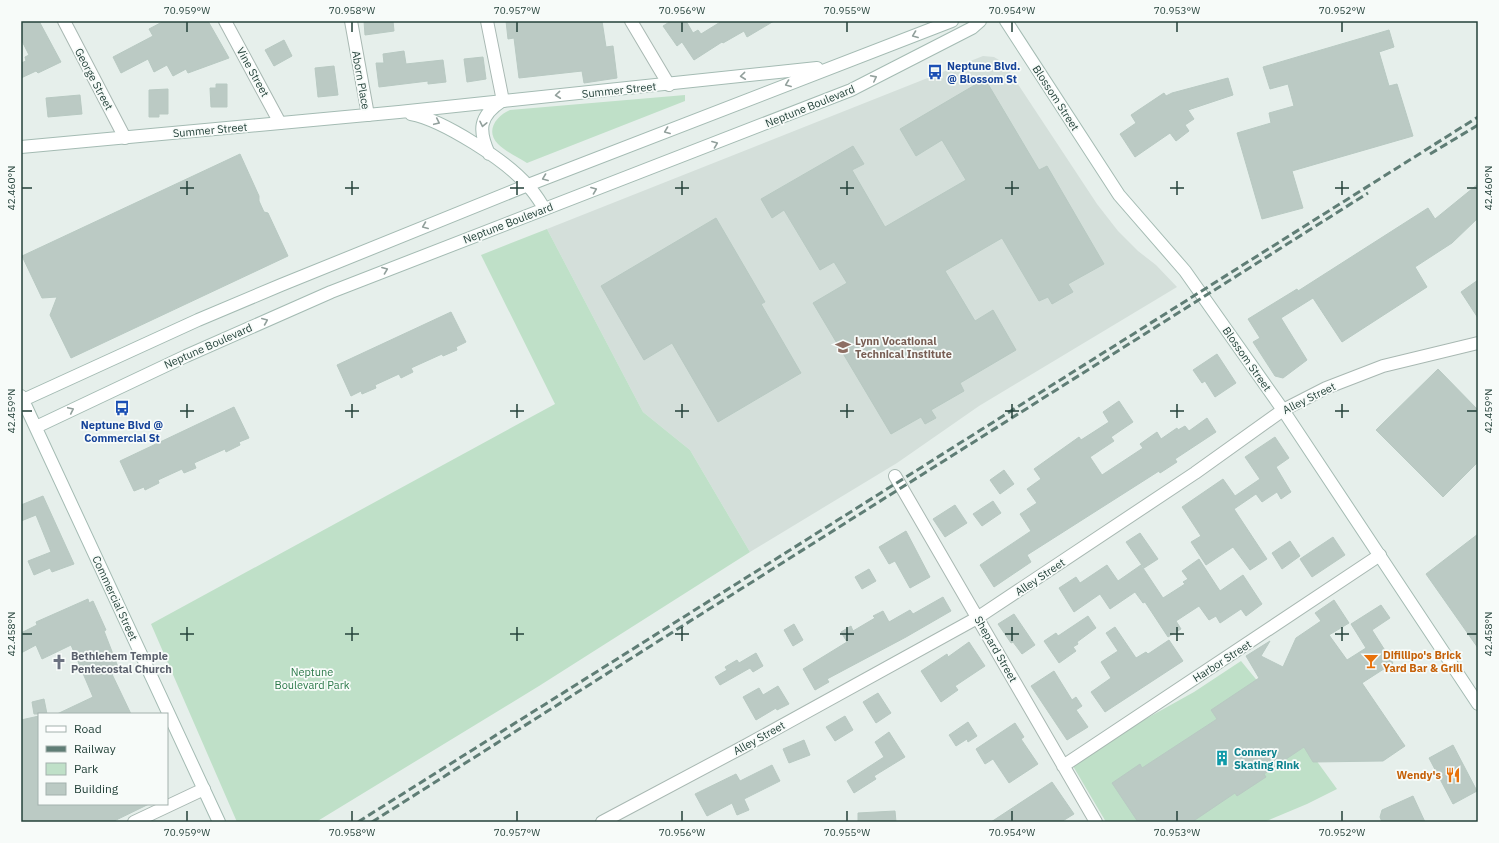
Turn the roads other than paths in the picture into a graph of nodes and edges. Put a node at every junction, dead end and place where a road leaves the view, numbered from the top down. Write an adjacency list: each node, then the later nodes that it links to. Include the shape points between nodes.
1 (64, 21): 15 (street, George Street)
2 (225, 21): 14 (street, Vine Street)
3 (351, 21): 13 (street, Aborn Place)
4 (487, 21): 11 (street)
5 (631, 21): 10 (street)
6 (952, 21): 9 (street, one-way to 9)
7 (980, 21): 19 (street, Neptune Boulevard, one-way to 7, via 851,90 972,28)
8 (1006, 21): 22 (street, Blossom Street, via 1119,195 1185,271)
9 (838, 65): 10 (street, Summer Street, one-way to 10); 18 (street, one-way to 18)
10 (669, 85): 11 (street, Summer Street, one-way to 11)
11 (503, 101): 12 (street, Summer Street); 17 (street, one-way to 17, via 486,114 483,122 482,131)
12 (399, 112): 13 (street, Summer Street); 17 (street, Summer Street, one-way to 17, via 434,120)
13 (368, 115): 14 (street, Summer Street)
14 (280, 123): 15 (street, Summer Street)
15 (125, 138): 16 (street, Summer Street)
16 (21, 147)
17 (489, 154): 18 (street, Summer Street)
18 (528, 184): 19 (street, Summer Street); 21 (street, one-way to 21, via 236,303)
19 (544, 208): 23 (street, Neptune Boulevard, one-way to 19, via 293,308)
20 (1478, 343): 22 (street, Alley Street, via 1383,366 1326,388)
21 (22, 399): 23 (street, Commercial Street)
22 (1283, 410): 25 (street, Blossom Street); 26 (street, Alley Street, via 1195,473)
23 (36, 427): 29 (street, Commercial Street)
24 (895, 476): 26 (street, Shepard Street)
25 (1380, 555): 27 (street, Blossom Street); 28 (street, Harbor Street)
26 (978, 618): 28 (street, Shepard Street); 32 (street, Alley Street)
27 (1478, 704)
28 (1063, 766): 33 (street, Shepard Street)
29 (204, 788): 30 (street); 31 (street, Commercial Street)
30 (134, 822)
31 (219, 822)
32 (602, 822)
33 (1096, 822)

